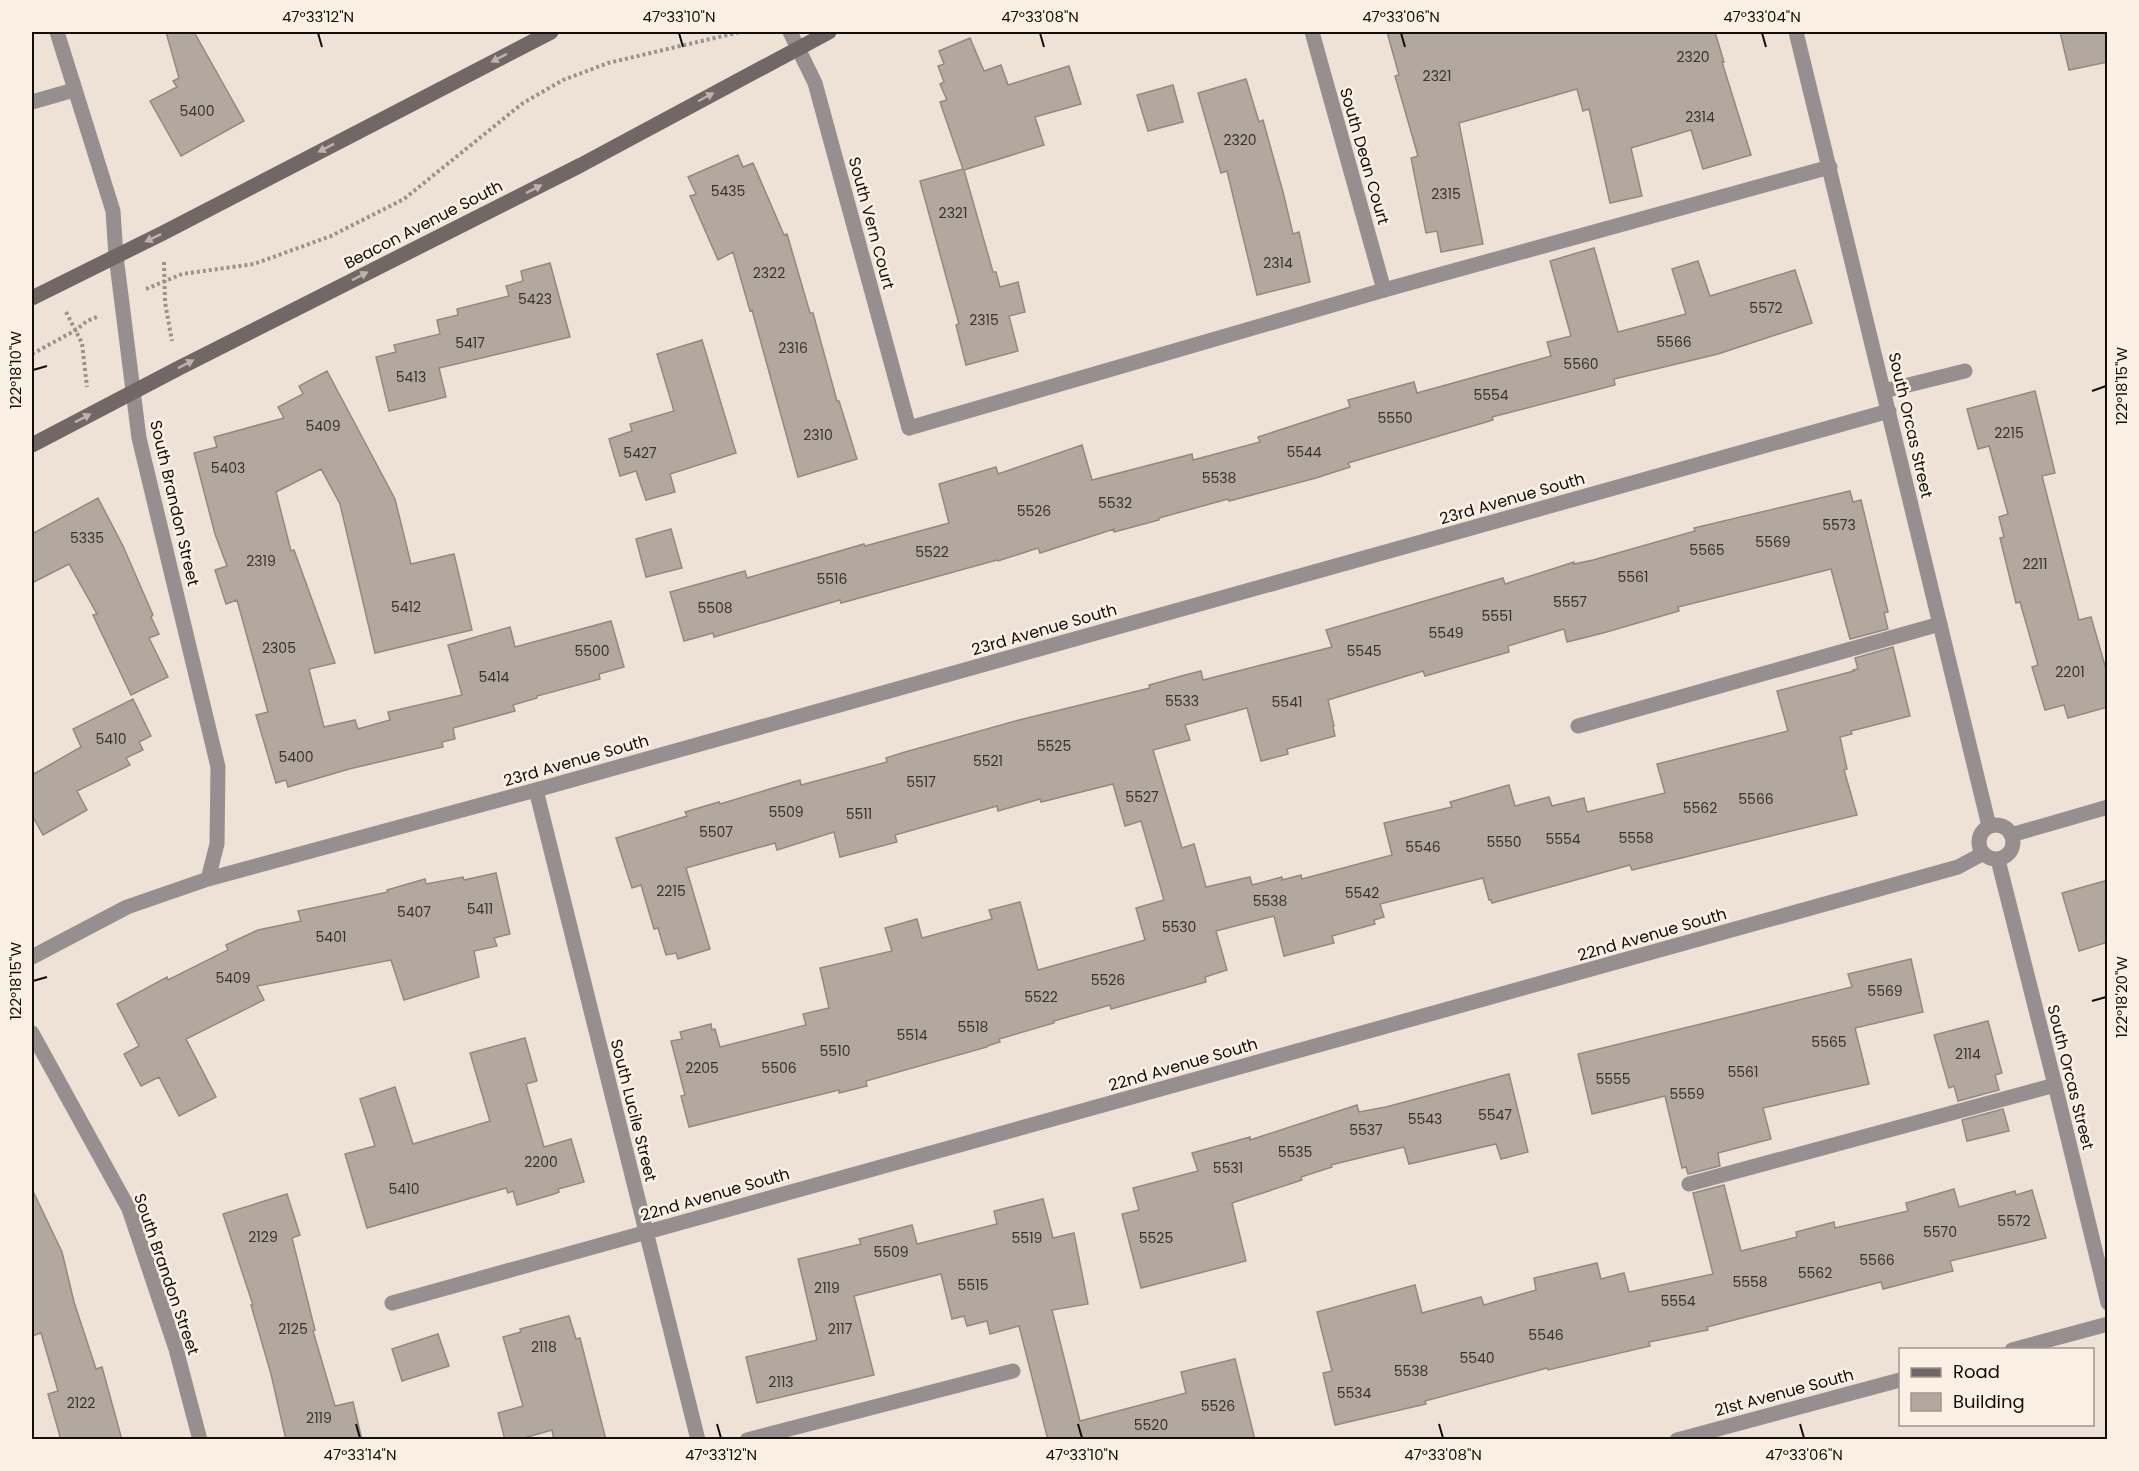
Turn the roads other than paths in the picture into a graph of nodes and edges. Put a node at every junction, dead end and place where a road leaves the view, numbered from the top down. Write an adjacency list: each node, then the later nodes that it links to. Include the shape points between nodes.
1 (57, 32): 8 (street, South Brandon Street)
2 (551, 32): 11 (main road, one-way to 11)
3 (790, 32): 7 (street, South Vern Court)
4 (829, 32): 7 (main road, Beacon Avenue South)
5 (1312, 32): 12 (street, South Dean Court)
6 (1796, 32): 10 (street, South Orcas Street)
7 (798, 48): 12 (street, South Vern Court, via 815,83 909,428); 15 (main road, Beacon Avenue South, one-way to 7, via 581,165)
8 (74, 90): 9 (street); 11 (street, South Brandon Street, via 113,210)
9 (32, 102)
10 (1830, 167): 12 (street); 16 (street, South Orcas Street)
11 (116, 256): 13 (main road); 15 (street, South Brandon Street)
12 (1384, 290)
13 (32, 297)
14 (1965, 371): 16 (street)
15 (133, 391): 18 (main road, Beacon Avenue South, one-way to 15); 27 (street, South Brandon Street, via 139,438 218,767 217,844)
16 (1884, 391): 17 (street, South Orcas Street)
17 (1889, 411): 19 (street, South Orcas Street); 21 (street, 23rd Avenue South)
18 (32, 445)
19 (1940, 624): 20 (street); 23 (street, South Orcas Street)
20 (1578, 726)
21 (536, 790): 27 (street, 23rd Avenue South); 32 (street, South Lucile Street)
22 (2108, 807): 24 (street)
23 (1989, 826): 24 (street, via 2003,827); 25 (street, via 1979,837)
24 (2011, 835): 26 (street, via 2011,850)
25 (1982, 854): 26 (street); 32 (street, 22nd Avenue South, via 1958,867)
26 (1998, 860): 30 (street, South Orcas Street)
27 (208, 879): 28 (street, 23rd Avenue South, via 127,907)
28 (32, 957)
29 (32, 1033): 39 (street, South Brandon Street, via 129,1209 176,1349)
30 (2055, 1084): 31 (street); 34 (street, South Orcas Street)
31 (1689, 1185)
32 (646, 1232): 33 (street, 22nd Avenue South); 40 (street, South Lucile Street)
33 (392, 1303)
34 (2108, 1304)
35 (2108, 1324): 36 (street)
36 (2019, 1348)
37 (1013, 1371): 41 (street)
38 (1899, 1380): 42 (street, 21st Avenue South)
39 (200, 1440)
40 (698, 1440)
41 (747, 1440)
42 (1677, 1440)

